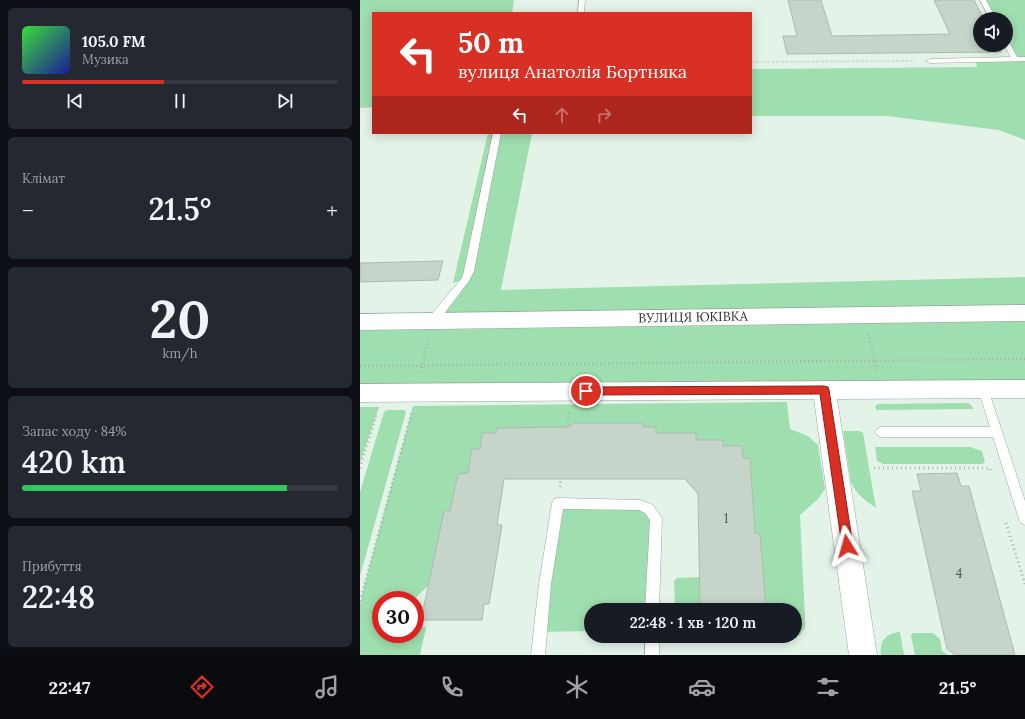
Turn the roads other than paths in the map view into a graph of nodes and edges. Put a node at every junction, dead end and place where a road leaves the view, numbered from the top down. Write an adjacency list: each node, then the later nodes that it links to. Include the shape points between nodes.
1 (582, 0): 3 (lane)
2 (983, 0): 4 (lane)
3 (581, 12)
4 (989, 12)
5 (1011, 52): 6 (lane)
6 (1015, 59): 7 (lane); 8 (lane)
7 (1025, 59)
8 (930, 61)
9 (498, 134): 11 (lane, via 470,271)
10 (1025, 313): 11 (street, ВУЛИЦЯ ЮКІВКА)
11 (433, 320): 12 (street, ВУЛИЦЯ ЮКІВКА)
12 (360, 322)
13 (983, 389): 14 (street); 15 (street); 18 (lane)
14 (1025, 389)
15 (824, 390): 16 (street); 24 (street)
16 (360, 393)
17 (881, 432): 18 (lane)
18 (996, 432): 19 (lane)
19 (1025, 520)
20 (652, 603): 22 (lane, via 656,518 650,509 640,505 558,503 545,584)
21 (652, 643): 23 (lane)
22 (538, 655)
23 (652, 655)
24 (863, 655)

